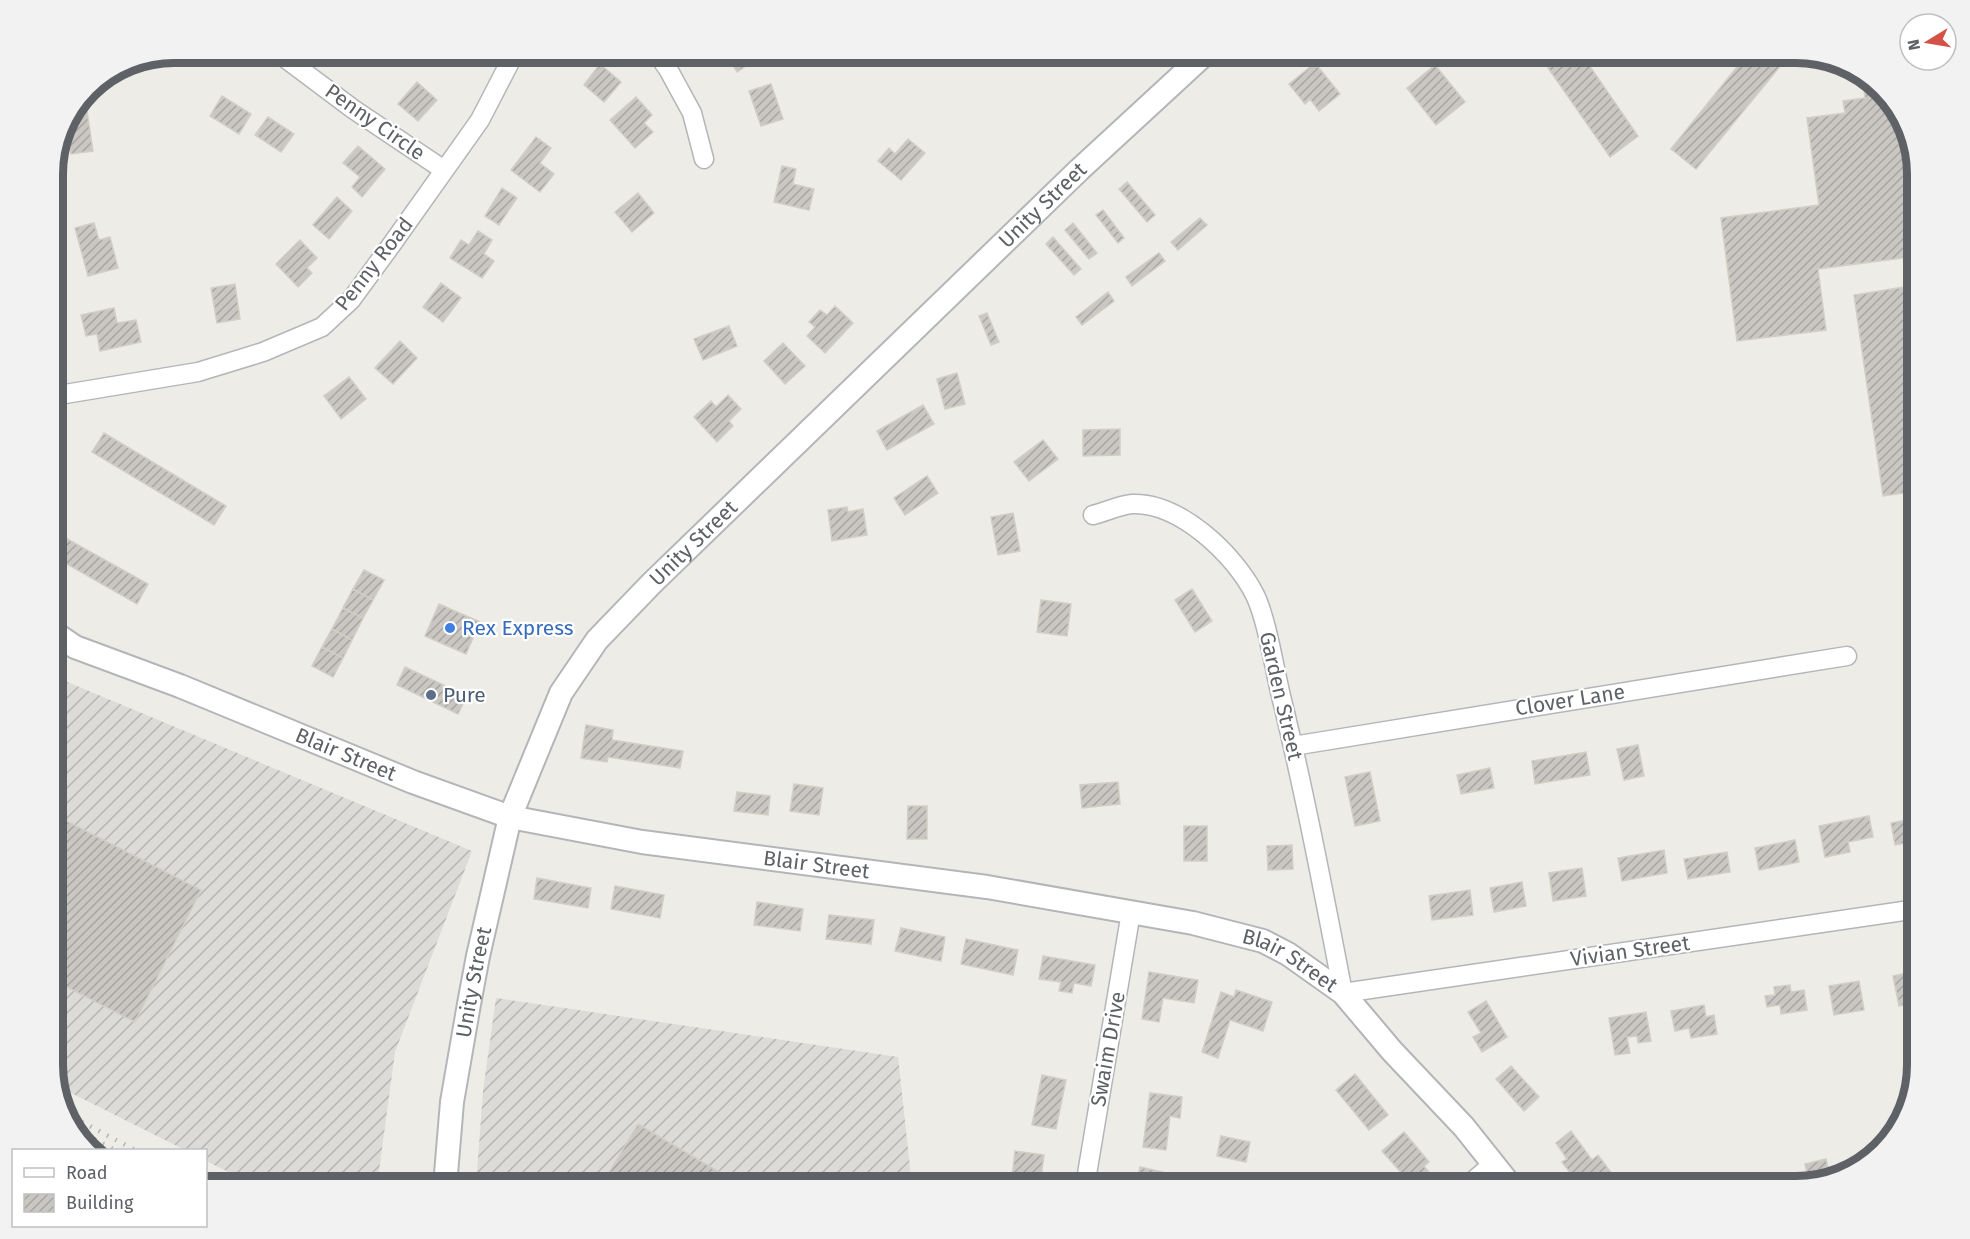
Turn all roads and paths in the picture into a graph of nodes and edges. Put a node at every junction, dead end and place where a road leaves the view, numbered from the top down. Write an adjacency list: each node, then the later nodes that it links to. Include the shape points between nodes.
1 (292, 63): 6 (street, Penny Circle)
2 (509, 63): 6 (street, Penny Road, via 480,120)
3 (664, 63): 5 (street, via 692,113)
4 (1195, 63): 12 (street, Unity Street, via 659,575 597,640 561,693)
5 (704, 159)
6 (444, 170): 7 (street, Penny Road, via 351,300 322,327 263,352 198,372)
7 (63, 394)
8 (1093, 515): 11 (street, Garden Street, via 1132,504 1166,511 1205,535 1241,572 1256,596)
9 (63, 639): 12 (street, Blair Street, via 75,647 413,782)
10 (1847, 656): 11 (street, Clover Lane)
11 (1293, 746): 15 (street, Garden Street)
12 (510, 817): 14 (street, Blair Street, via 642,842 987,887); 17 (street, Unity Street, via 471,994 452,1102)
13 (1907, 910): 15 (street, Vivian Street)
14 (1131, 912): 15 (street, Blair Street, via 1263,941); 18 (street, Swaim Drive)
15 (1343, 993): 16 (street, Blair Street)
16 (1494, 1163): 19 (street); 20 (street, Blair Street)
17 (446, 1176)
18 (1086, 1176)
19 (1479, 1176)
20 (1504, 1176)

